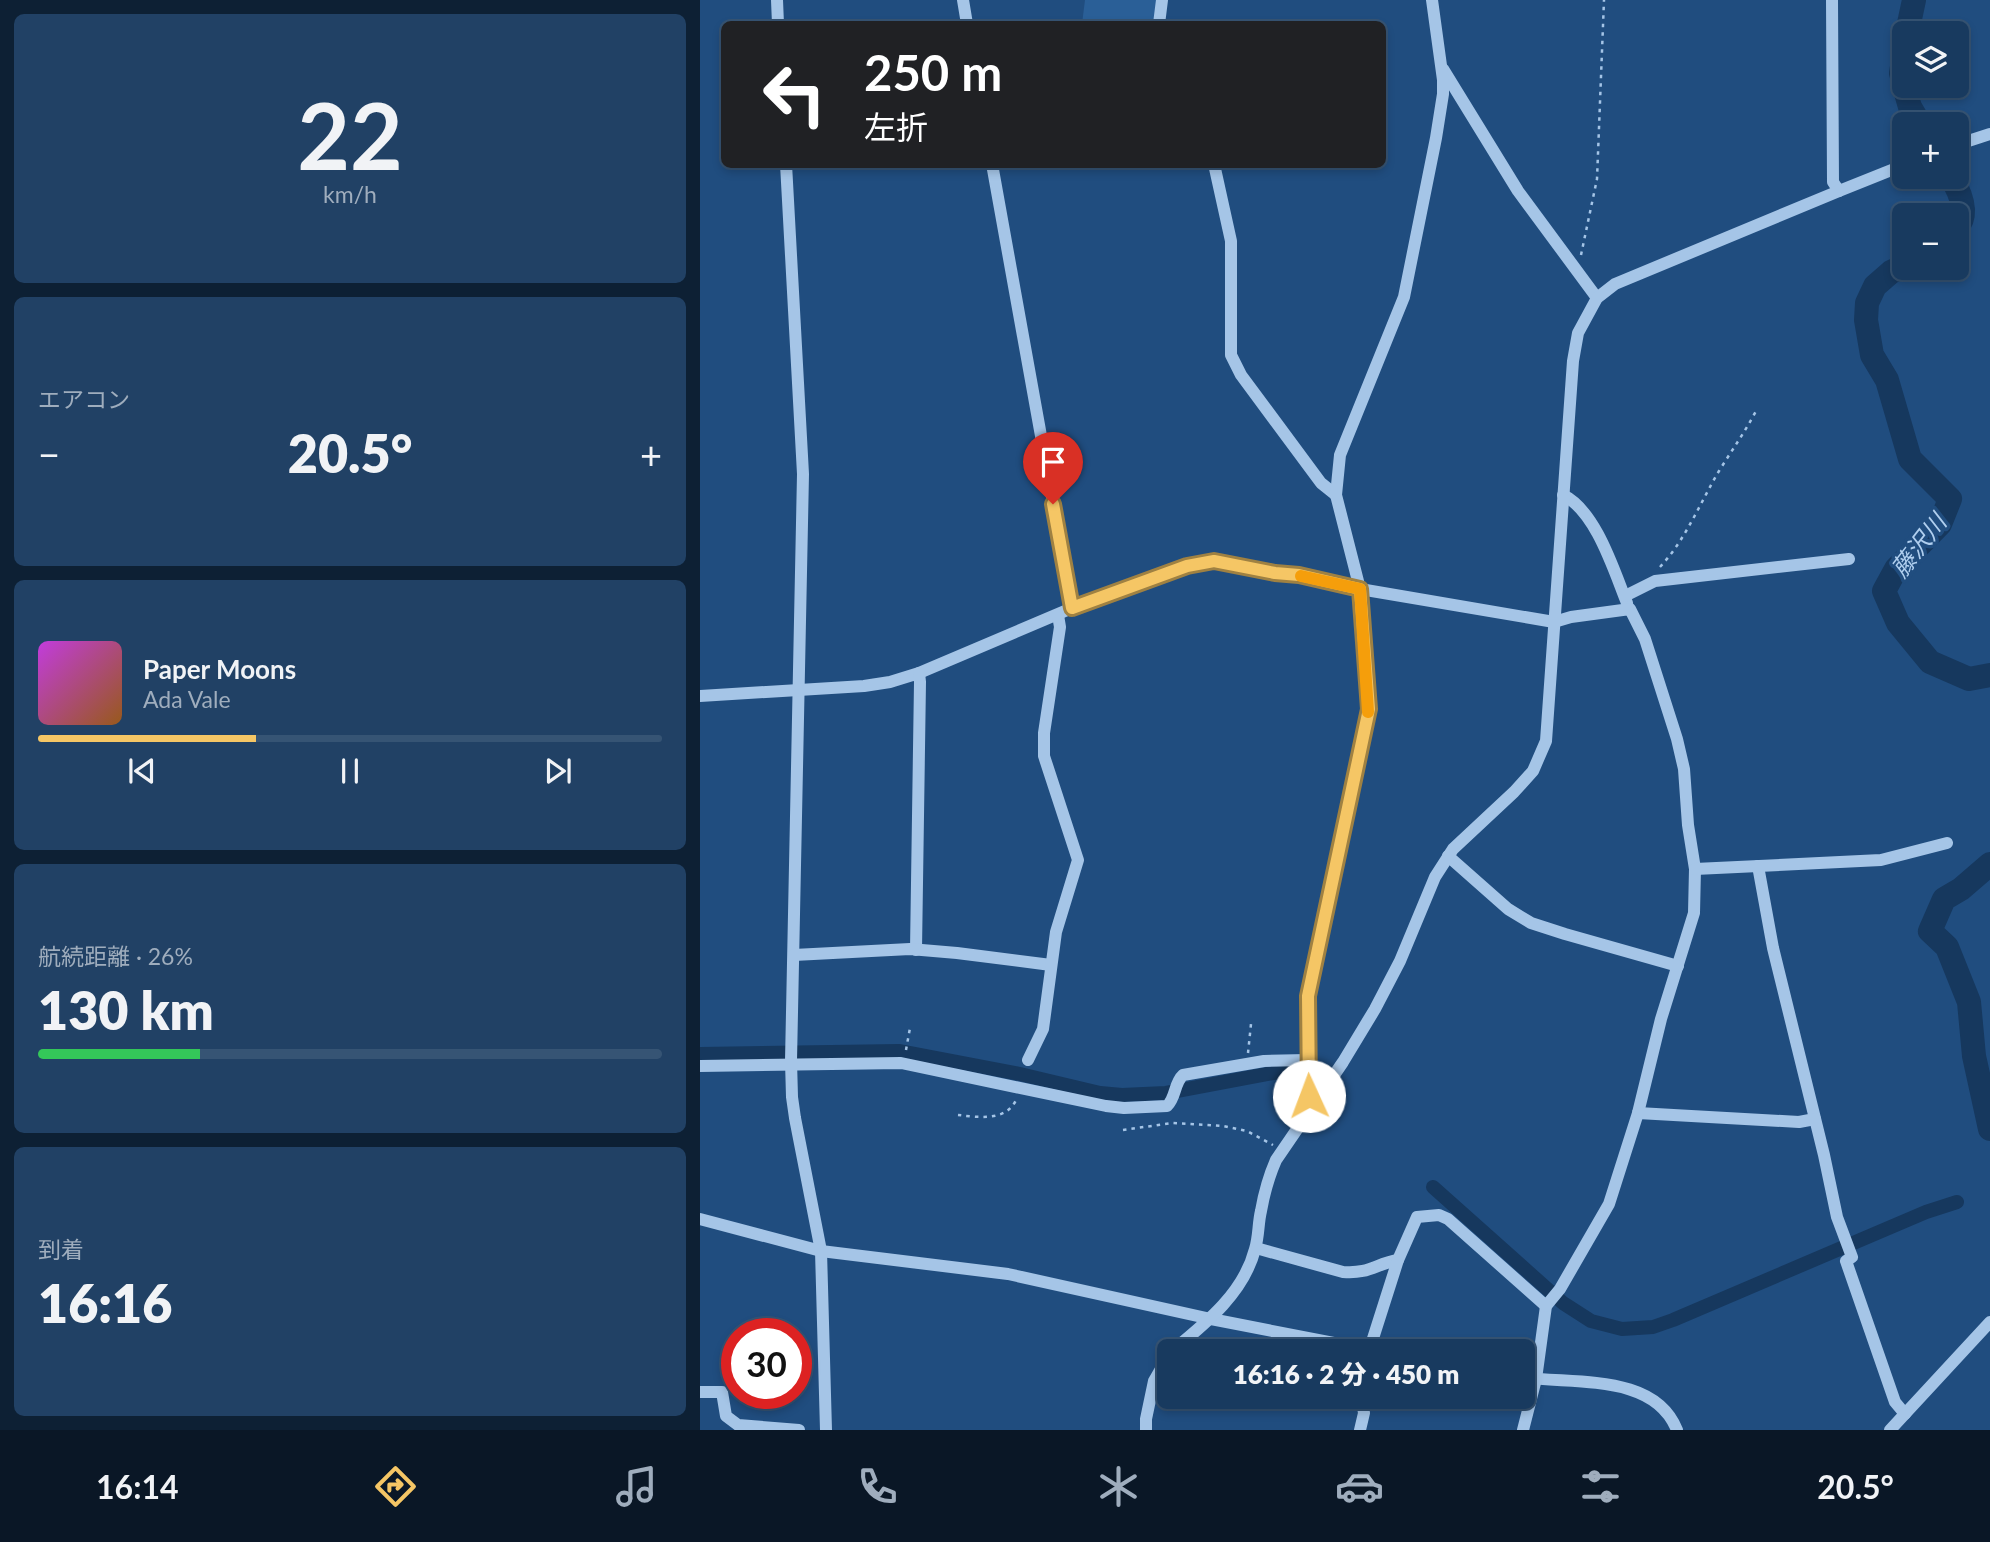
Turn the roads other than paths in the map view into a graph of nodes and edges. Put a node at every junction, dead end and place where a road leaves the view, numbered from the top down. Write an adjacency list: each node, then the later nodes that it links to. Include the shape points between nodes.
1 (777, 0): 6 (street)
2 (963, 0): 7 (street)
3 (1162, 0): 8 (street)
4 (1432, 0): 9 (street)
5 (1832, 0): 16 (street, via 1833,182)
6 (778, 21)
7 (966, 21)
8 (1159, 21)
9 (1441, 66): 17 (street, via 1518,191); 18 (street, via 1441,108 1404,297 1340,455)
10 (1989, 130): 11 (street)
11 (1969, 139)
12 (786, 168): 28 (street, via 803,474)
13 (993, 168): 23 (street)
14 (1215, 168): 18 (street, via 1231,241 1231,355 1321,483)
15 (1892, 170): 16 (street)
16 (1839, 191): 17 (street, via 1615,284)
17 (1597, 298): 19 (street, via 1578,333 1573,361)
18 (1336, 495): 21 (street)
19 (1563, 495): 22 (street, via 1572,499 1596,531); 26 (street)
20 (1849, 559): 22 (street, via 1656,581)
21 (1360, 589): 23 (street, via 1214,561 1187,566); 26 (street); 39 (street, via 1369,709 1308,996)
22 (1625, 596): 24 (street)
23 (1072, 608): 25 (street)
24 (1630, 610): 26 (street); 33 (street, via 1645,639 1677,739)
25 (1058, 615): 27 (street); 36 (street, via 1044,756 1078,860)
26 (1554, 622): 31 (street, via 1546,741 1533,771)
27 (919, 673): 28 (street, via 864,686); 34 (street)
28 (800, 690): 29 (street); 35 (street)
29 (700, 696)
30 (1947, 843): 32 (street, via 1881,860)
31 (1448, 856): 37 (street, via 1508,909 1531,923); 42 (street, via 1375,1009)
32 (1758, 866): 33 (street); 44 (street)
33 (1695, 869): 37 (street, via 1694,913)
34 (915, 950): 35 (street); 36 (street)
35 (794, 955): 40 (street)
36 (1051, 965): 38 (street, via 1043,1029)
37 (1678, 966): 43 (street)
38 (1028, 1060)
39 (1307, 1060): 40 (street, via 1264,1060 1183,1075 1171,1102 1163,1107 1124,1108 901,1063); 42 (street)
40 (791, 1063): 41 (street); 47 (street, via 795,1118)
41 (700, 1066)
42 (1313, 1106): 46 (street, via 1282,1150 1269,1178)
43 (1638, 1113): 44 (street, via 1799,1122); 49 (street, via 1609,1204)
44 (1815, 1119): 59 (street, via 1837,1217 1852,1257 1846,1261 1848,1268 1895,1402)
45 (700, 1219): 47 (street)
46 (1255, 1248): 48 (street, via 1343,1272 1363,1272); 50 (street, via 1242,1280)
47 (821, 1251): 50 (street, via 1008,1274); 61 (street)
48 (1398, 1259): 49 (street, via 1418,1217 1439,1215); 54 (street)
49 (1548, 1304): 56 (street)
50 (1210, 1320): 52 (street); 53 (street)
51 (1990, 1322): 59 (street)
52 (1187, 1339)
53 (1307, 1339)
54 (1373, 1339)
55 (1157, 1376): 62 (street)
56 (1536, 1379): 64 (street); 65 (street, via 1622,1386 1649,1397 1672,1418)
57 (700, 1392): 60 (street, via 722,1392 726,1416 738,1425)
58 (1363, 1409): 63 (street)
59 (1905, 1414): 66 (street)
60 (799, 1430)
61 (826, 1430)
62 (1146, 1430)
63 (1360, 1430)
64 (1523, 1430)
65 (1677, 1430)
66 (1890, 1430)

